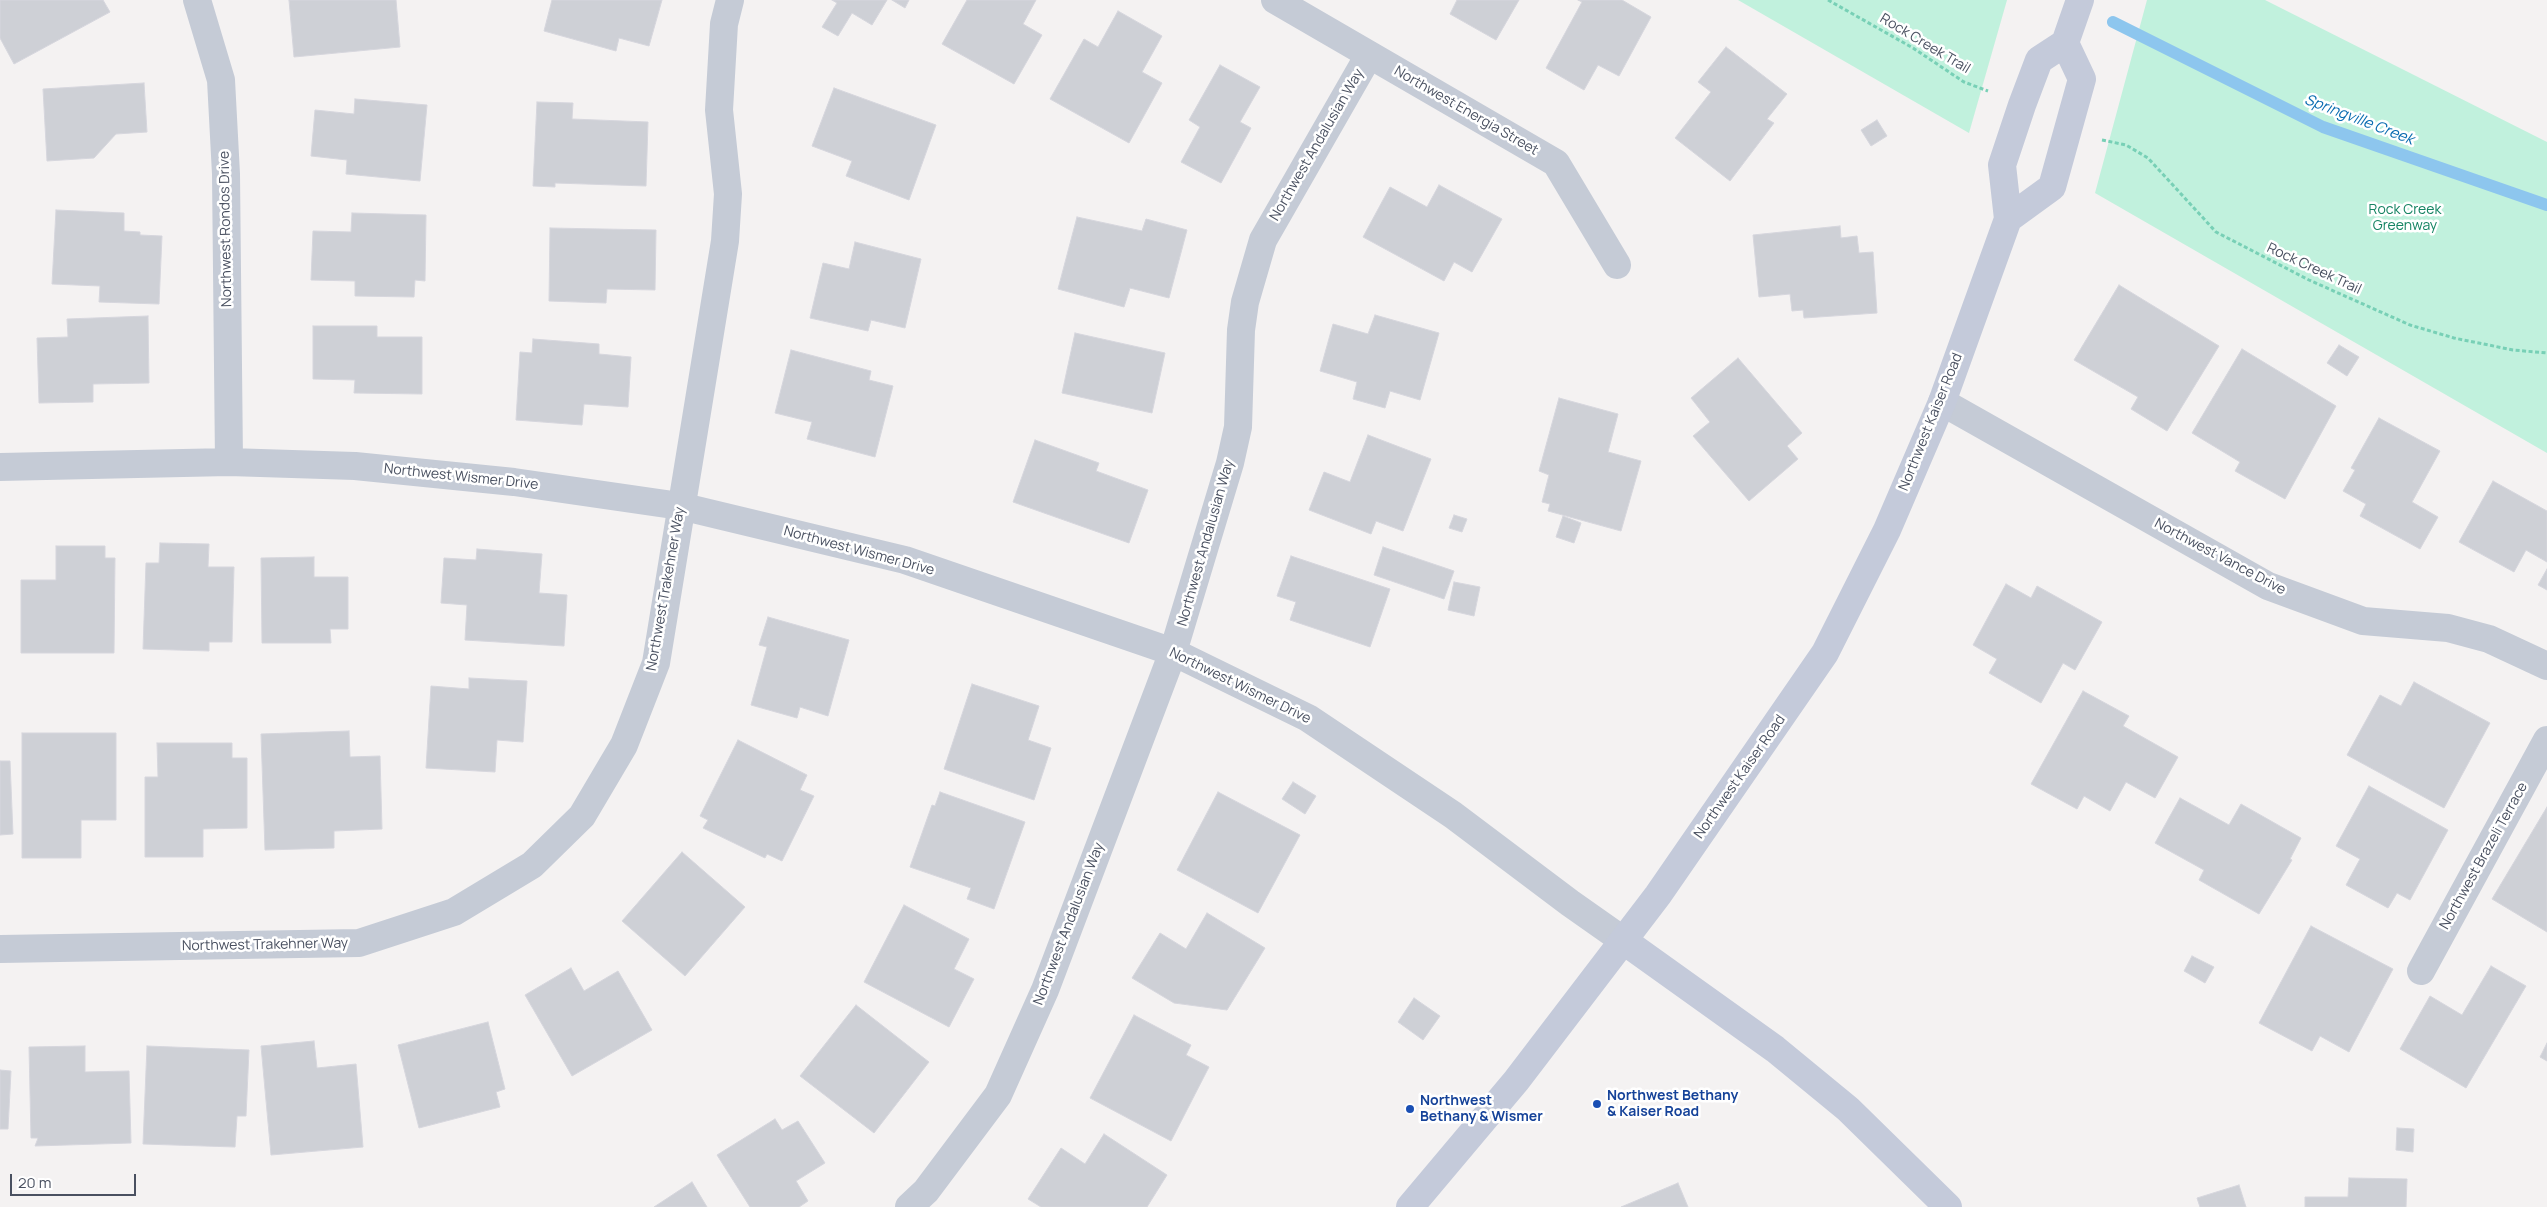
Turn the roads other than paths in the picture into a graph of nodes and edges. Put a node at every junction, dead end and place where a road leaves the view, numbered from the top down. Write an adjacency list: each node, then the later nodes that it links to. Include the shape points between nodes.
1 (197, 0): 10 (street, Northwest Rondos Drive, via 221,80 226,174)
2 (730, 0): 12 (street, Northwest Trakehner Way, via 724,24 719,110 728,194 725,241)
3 (1275, 0): 6 (street, Northwest Energia Street)
4 (2080, 0): 5 (main road)
5 (2065, 43): 7 (main road, Northwest Kaiser Road, via 2039,60 2002,166); 7 (main road, via 2082,79 2052,186)
6 (1369, 55): 8 (street, Northwest Energia Street, via 1556,163); 13 (street, Northwest Andalusian Way, via 1260,248 1242,321 1238,426 1230,463)
7 (2008, 219): 9 (main road, Northwest Kaiser Road)
8 (1617, 265)
9 (1942, 402): 14 (street, Northwest Vance Drive, via 2268,586 2363,620 2448,628 2489,639); 16 (main road, Northwest Kaiser Road, via 1887,530 1824,654)
10 (229, 462): 11 (street, Northwest Wismer Drive); 12 (street, Northwest Wismer Drive, via 373,468 514,482)
11 (0, 467)
12 (680, 506): 13 (street, Northwest Wismer Drive, via 905,560); 17 (street, Northwest Trakehner Way, via 656,664 624,745 582,816 532,865 454,912 359,943)
13 (1173, 652): 16 (street, Northwest Wismer Drive, via 1308,718 1453,815); 19 (street, Northwest Andalusian Way, via 1045,990 998,1095 926,1191)
14 (2547, 666)
15 (2547, 740): 18 (street, Northwest Brazeli Terrace)
16 (1624, 941): 20 (main road, Northwest Kaiser Road, via 1516,1081); 21 (main road, via 1819,1085 1908,1165)
17 (0, 949)
18 (2421, 971)
19 (909, 1207)
20 (1410, 1207)
21 (1948, 1207)

